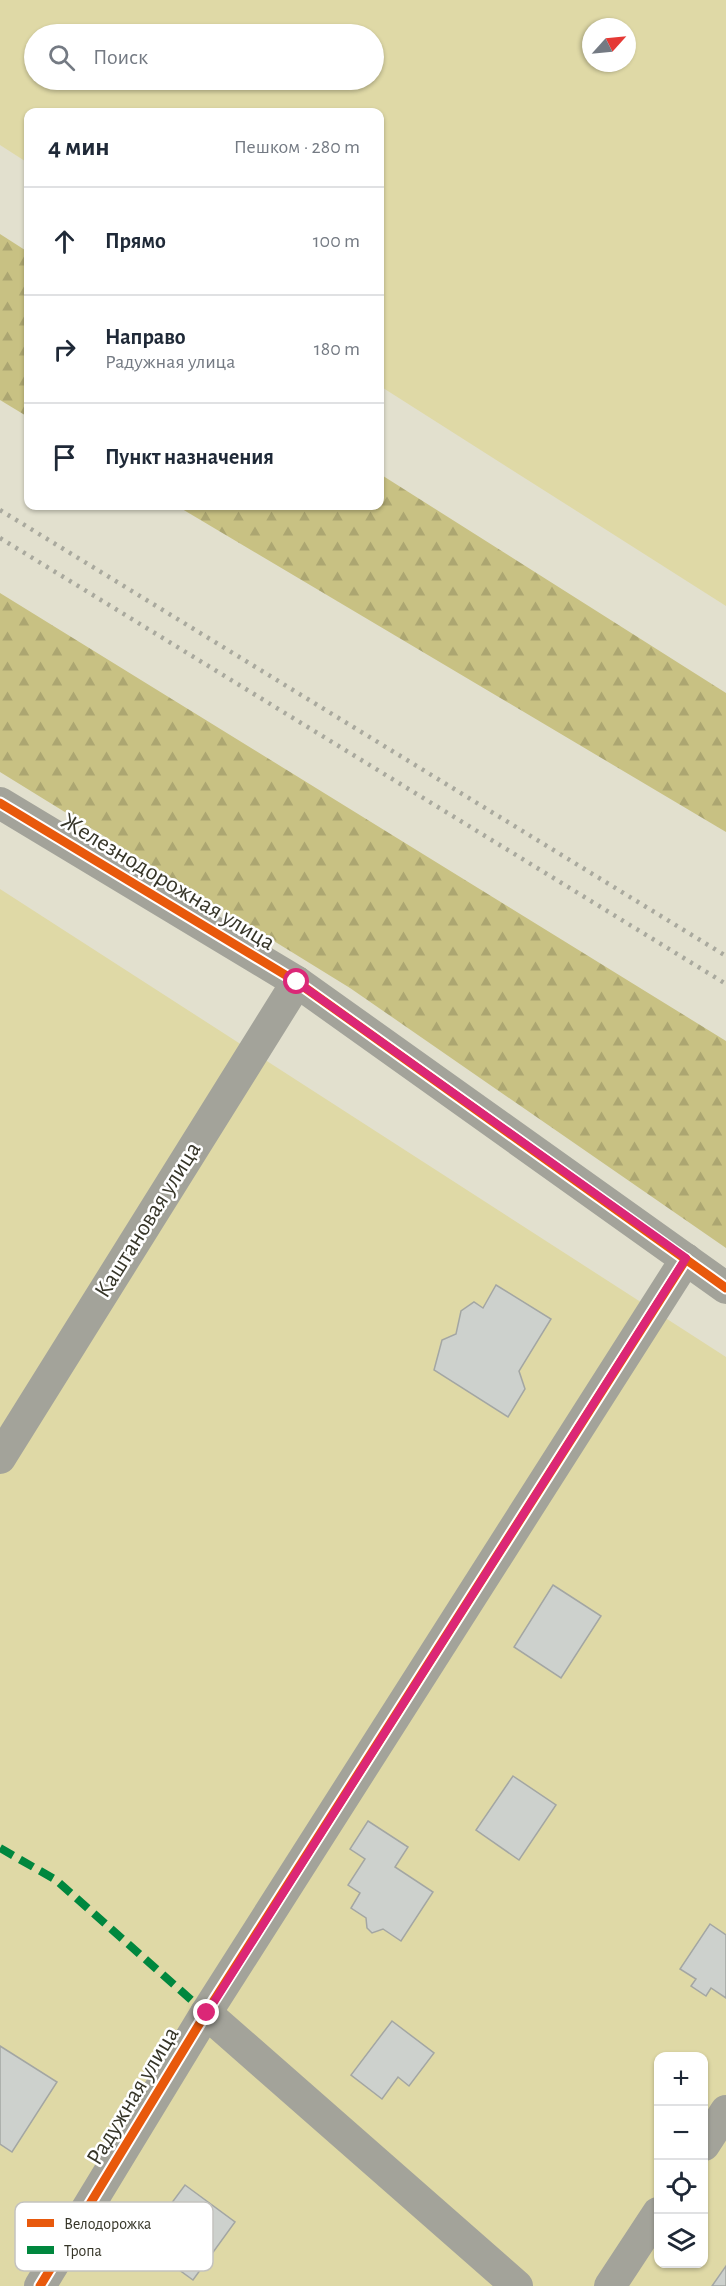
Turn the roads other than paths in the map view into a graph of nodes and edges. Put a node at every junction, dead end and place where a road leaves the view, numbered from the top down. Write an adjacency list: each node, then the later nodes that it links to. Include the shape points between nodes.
1 (0, 803): 2 (street, Железнодорожная улица)
2 (297, 982): 3 (street, Железнодорожная улица); 5 (street, Каштановая улица)
3 (686, 1258): 4 (street, Железнодорожная улица); 6 (street, Радужная улица)
4 (726, 1288)
5 (0, 1458)
6 (207, 2013): 9 (street, Радужная улица); 13 (street)
7 (726, 2111): 8 (street)
8 (708, 2139)
9 (91, 2202)
10 (657, 2214): 14 (street)
11 (49, 2271): 12 (street, Радужная улица)
12 (40, 2286)
13 (517, 2286)
14 (610, 2286)

